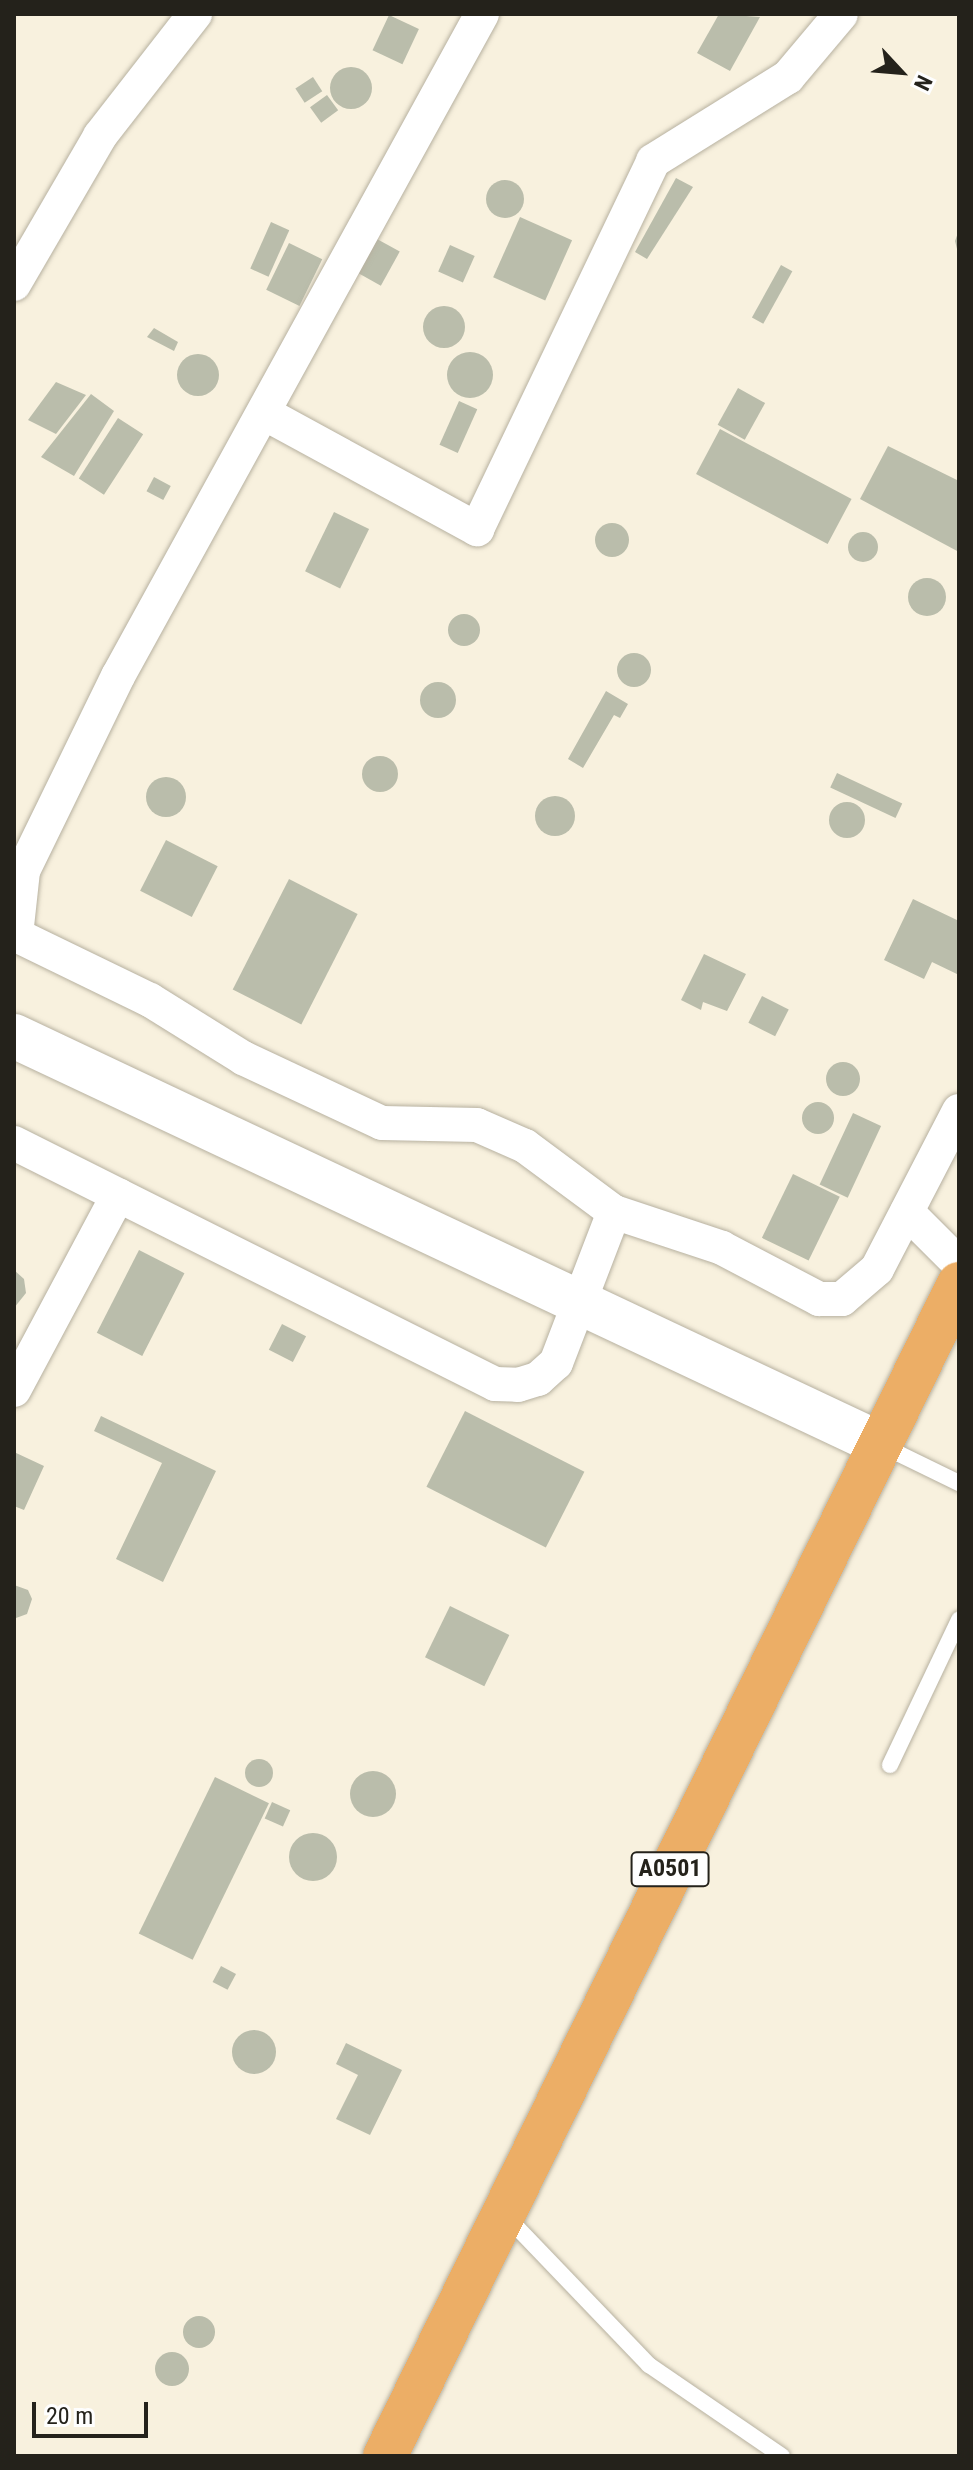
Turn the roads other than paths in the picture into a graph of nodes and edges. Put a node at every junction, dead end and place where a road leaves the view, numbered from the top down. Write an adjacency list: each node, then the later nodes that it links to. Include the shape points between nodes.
1 (195, 14): 4 (street, via 100,136)
2 (482, 14): 5 (street)
3 (841, 14): 5 (street, via 788,77 653,161 477,529)
4 (14, 284)
5 (264, 413): 10 (street, via 118,676 54,804 23,871 16,935 150,1000 243,1058 382,1123 477,1125 525,1146)
6 (14, 1036): 14 (main road)
7 (959, 1111): 11 (street)
8 (14, 1143): 9 (street)
9 (118, 1195): 14 (street, via 495,1384 538,1379 556,1363); 15 (street)
10 (614, 1212): 11 (street, via 722,1248 819,1299 842,1299 859,1290 877,1269); 14 (street)
11 (907, 1212): 12 (street)
12 (959, 1264)
13 (959, 1284): 16 (highway, A0501)
14 (582, 1306): 16 (main road)
15 (14, 1390)
16 (878, 1443): 17 (lane); 20 (highway, A0501)
17 (959, 1483)
18 (959, 1620): 19 (lane)
19 (890, 1765)
20 (503, 2213): 21 (highway, A0501); 22 (lane, via 649,2365)
21 (385, 2456)
22 (782, 2456)

